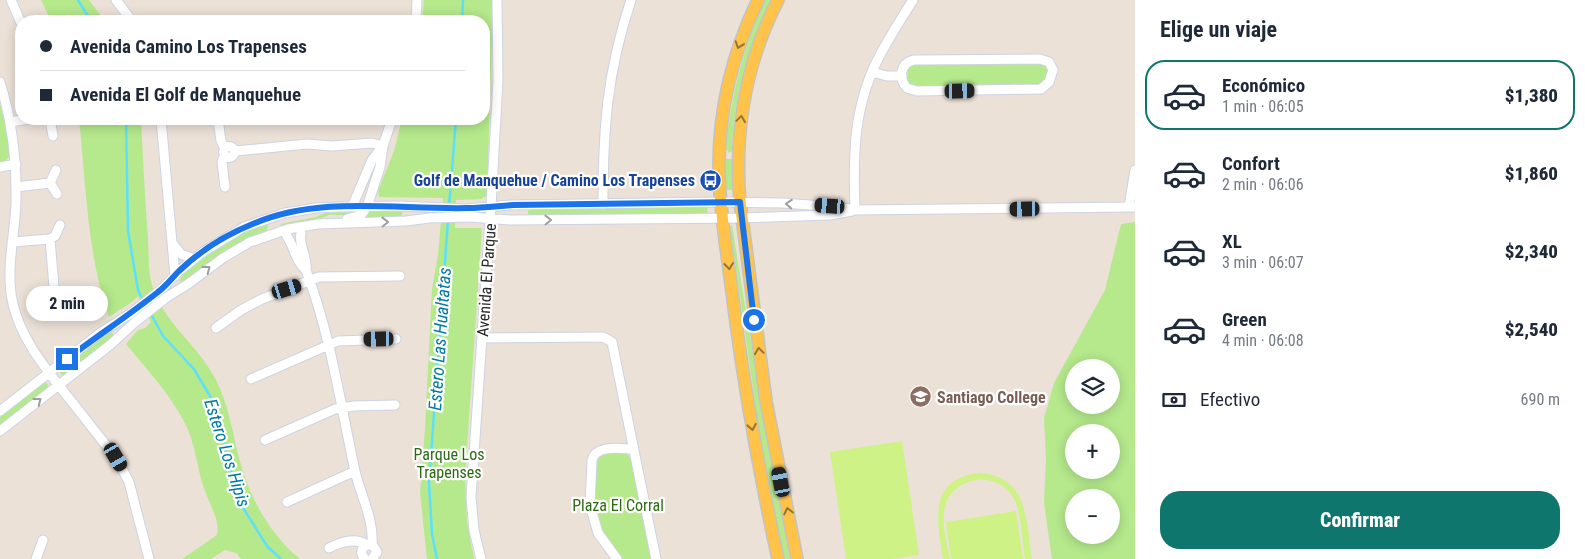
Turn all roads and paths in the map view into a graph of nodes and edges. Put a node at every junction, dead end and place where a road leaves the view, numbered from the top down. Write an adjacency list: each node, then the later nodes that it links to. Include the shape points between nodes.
1 (11, 0): 9 (street)
2 (116, 0): 10 (street)
3 (417, 0): 11 (street)
4 (498, 0): 37 (street, Avenida El Parque, via 498,80)
5 (631, 0): 36 (street, via 607,101)
6 (758, 0): 24 (main road, one-way to 24, via 729,81)
7 (778, 0): 25 (main road, one-way to 7, via 742,110 751,69)
8 (913, 0): 12 (street)
9 (18, 15)
10 (127, 15)
11 (416, 15)
12 (872, 72): 13 (street); 41 (street, via 860,108 854,142)
13 (902, 76): 13 (street, via 905,86 917,92 1038,90 1049,82 1053,70 1049,62 1040,59 914,60 903,66)
14 (0, 82): 16 (street)
15 (15, 121): 16 (street)
16 (10, 122): 26 (street)
17 (51, 125): 21 (street)
18 (162, 125): 56 (street)
19 (219, 125): 23 (street)
20 (390, 125): 22 (street)
21 (53, 136)
22 (383, 146): 23 (street, via 372,143 307,144 235,151 231,157); 38 (street, via 372,160); 39 (street)
23 (225, 152): 32 (street, via 222,162)
24 (720, 152): 25 (main road, via 729,156); 34 (main road)
25 (738, 153): 35 (main road)
26 (16, 164): 27 (street); 31 (street)
27 (0, 167)
28 (56, 170): 30 (street)
29 (1135, 170): 40 (street)
30 (50, 183): 31 (street); 33 (street)
31 (16, 187): 55 (street)
32 (224, 187)
33 (57, 194)
34 (721, 202): 35 (street); 36 (street); 45 (main road)
35 (740, 202): 41 (street, one-way to 35); 46 (main road)
36 (603, 204): 37 (street)
37 (491, 206): 44 (street); 47 (street, Avenida El Parque)
38 (352, 207): 39 (street); 42 (street)
39 (367, 207): 43 (street, via 401,206); 48 (street, via 361,215)
40 (1132, 207): 41 (street)
41 (855, 210): 46 (street, via 830,215)
42 (285, 213): 51 (street, via 276,225); 57 (street, via 234,232)
43 (430, 213): 44 (street); 48 (street, one-way to 43, via 406,221)
44 (466, 213): 47 (street)
45 (723, 218): 46 (street); 47 (street, one-way to 45); 91 (main road, one-way to 91, via 742,369)
46 (742, 218): 92 (main road, one-way to 46, via 766,401)
47 (490, 219): 67 (street, Avenida El Parque)
48 (334, 223): 50 (street)
49 (60, 225): 54 (street)
50 (307, 225): 51 (street); 52 (street)
51 (277, 232): 53 (street); 64 (street, one-way to 51, via 188,284 237,248)
52 (301, 232): 53 (street); 58 (street)
53 (287, 236): 58 (street)
54 (50, 239): 55 (street); 63 (street)
55 (12, 242): 59 (street)
56 (173, 243): 57 (street, via 181,254); 60 (street)
57 (194, 259): 60 (street)
58 (306, 270): 62 (street)
59 (5, 275): 70 (street, via 20,326)
60 (175, 276): 64 (street)
61 (400, 276): 62 (street, via 327,276)
62 (310, 281): 66 (street, via 251,304); 69 (street)
63 (54, 287)
64 (165, 293): 65 (street)
65 (132, 319): 70 (street, via 100,333); 72 (street, via 110,345)
66 (216, 328)
67 (482, 338): 78 (street, via 603,336 610,340); 88 (street, Avenida El Parque, via 471,497)
68 (396, 339): 69 (street, via 342,340)
69 (329, 344): 71 (street); 74 (street)
70 (49, 373): 72 (street); 75 (street)
71 (251, 379)
72 (59, 385): 76 (street, one-way to 72); 85 (street, via 116,457 124,472)
73 (395, 405): 74 (street)
74 (343, 407): 77 (street); 79 (street)
75 (0, 411)
76 (0, 431)
77 (265, 440)
78 (634, 449): 89 (street, via 600,450 592,458 590,504 598,533); 90 (street)
79 (355, 471): 80 (street); 82 (street, via 371,521)
80 (287, 502)
81 (43, 540): 84 (street)
82 (370, 545): 83 (street, via 349,541); 86 (street, via 361,550); 87 (street, via 377,552)
83 (329, 548)
84 (36, 559)
85 (149, 559)
86 (365, 559)
87 (372, 559)
88 (481, 559)
89 (617, 559)
90 (656, 559)
91 (778, 559)
92 (797, 559)

